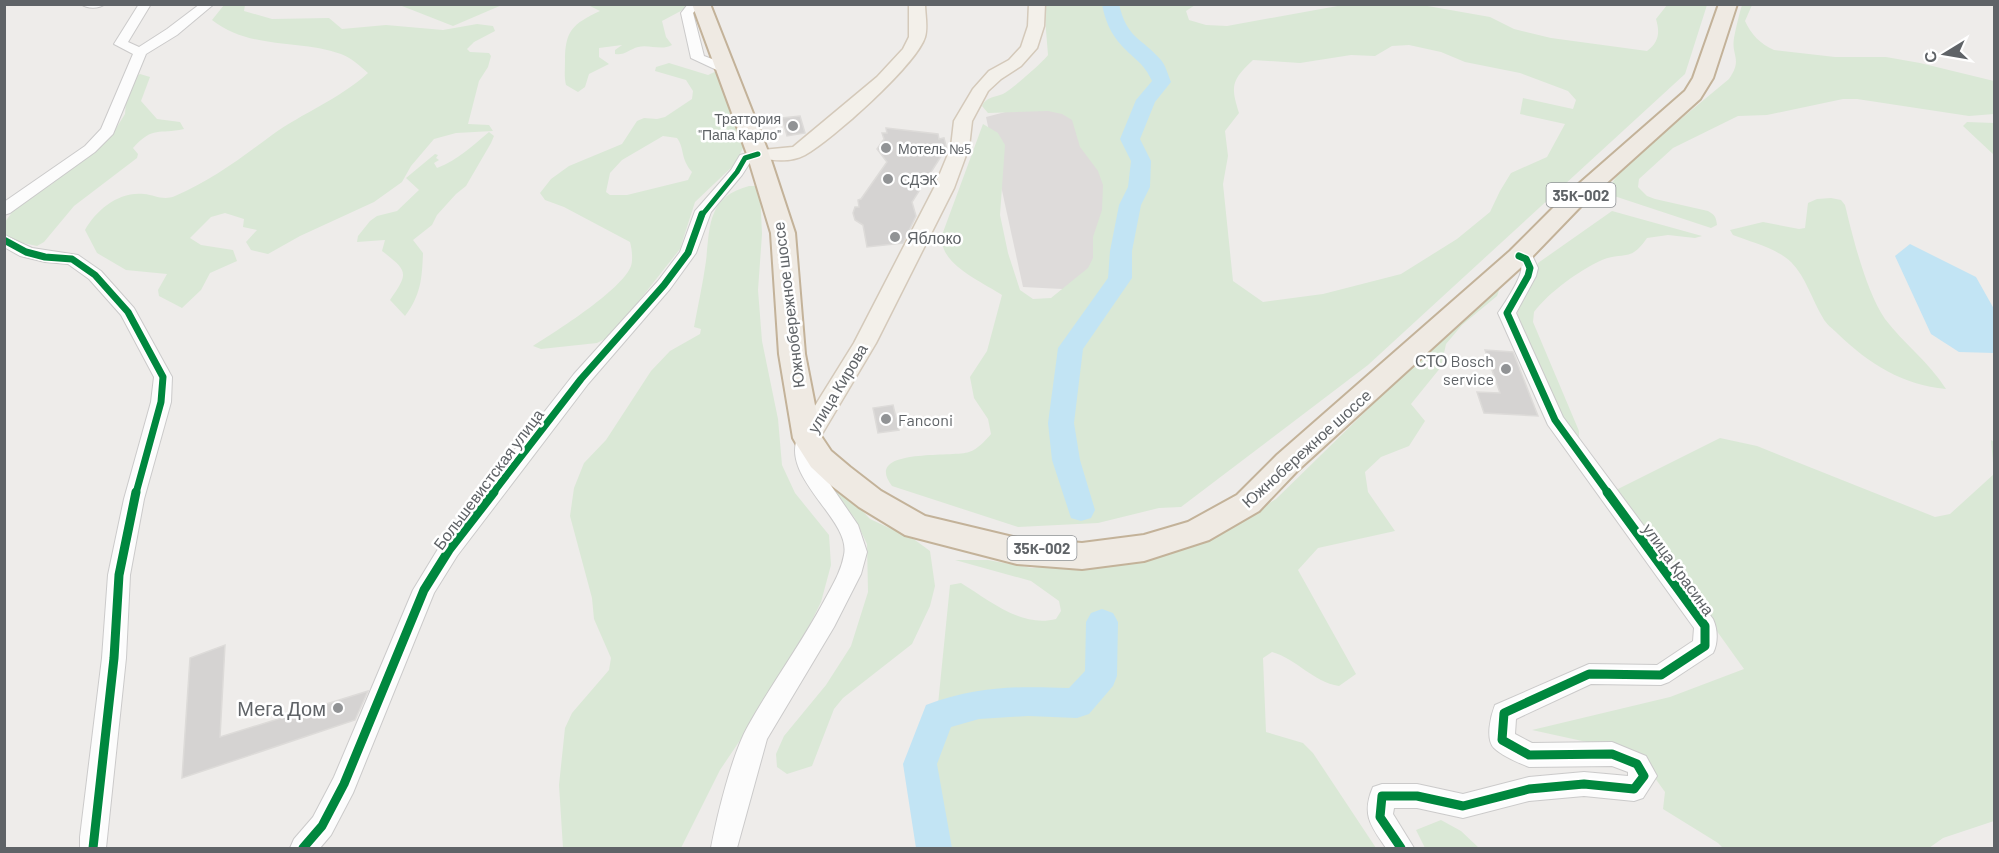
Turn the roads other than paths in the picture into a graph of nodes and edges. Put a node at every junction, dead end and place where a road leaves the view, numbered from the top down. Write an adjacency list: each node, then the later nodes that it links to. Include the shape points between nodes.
1 (87, 4): 2 (street)
2 (99, 4)
3 (145, 4): 10 (street, via 122,44)
4 (208, 4): 10 (street)
5 (917, 4): 12 (main road, via 917,37 890,75 800,151)
6 (1037, 4): 16 (main road, улица Кирова, via 1029,48 1016,63 981,88 963,121 960,147 944,188 865,343)
7 (1717, 4): 11 (highway, Южнобережное шоссе, via 1693,73)
8 (1728, 4): 11 (highway, Южнобережное шоссе, via 1703,78 1693,95)
9 (704, 7): 12 (highway, Южнобережное шоссе); 12 (highway, Южнобережное шоссе)
10 (140, 52): 13 (street, via 108,130 90,149)
11 (1640, 134): 15 (highway, Южнобережное шоссе / 35К-002, via 1573,201)
12 (757, 155): 16 (highway, Южнобережное шоссе / 35К-002, via 783,233 792,354); 16 (highway, Южнобережное шоссе / 35К-002, via 792,239); 18 (street, Большевистская улица, via 703,211 688,253 581,379 443,560 424,590 344,783 322,826)
13 (4, 210)
14 (4, 240): 17 (street, via 36,254 72,259 95,275 128,312 163,377 161,402 134,499 119,575)
15 (1513, 252): 16 (highway, Южнобережное шоссе / 35К-002, via 1277,462 1237,503 1195,526 1144,541 1104,548 1046,548 974,537 915,519 845,470); 16 (highway, Южнобережное шоссе / 35К-002, via 1248,503 1198,531 1143,548 1082,556 1017,551 916,526 839,475 821,459); 20 (street, улица Красина, via 1526,259 1530,267 1507,313 1555,420 1705,626 1705,646 1661,675 1589,674 1504,713 1502,740 1529,755 1612,754 1637,764 1644,776 1634,789 1584,784 1529,789 1463,806 1417,796 1383,796 1380,817)
16 (809, 434): 19 (street, улица Кирова, via 806,452 811,472 850,531 856,552 850,574 826,620 756,735)
17 (93, 849)
18 (303, 849)
19 (725, 849)
20 (1401, 849)

